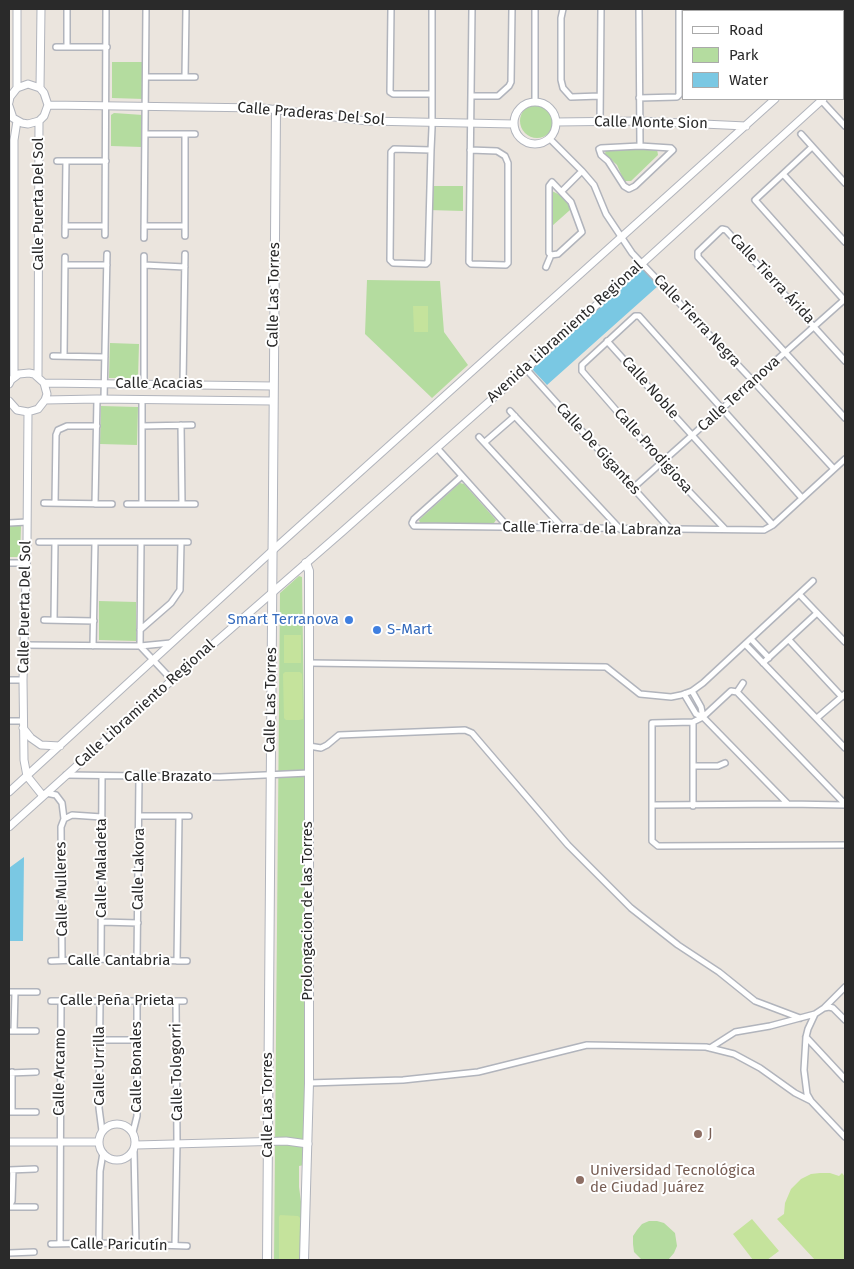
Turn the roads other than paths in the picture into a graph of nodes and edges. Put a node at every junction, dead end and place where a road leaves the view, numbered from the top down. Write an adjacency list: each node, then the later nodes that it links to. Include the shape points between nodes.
1 (17, 9): 23 (street)
2 (41, 9): 22 (street)
3 (67, 9): 16 (street)
4 (106, 9): 18 (street)
5 (146, 9): 19 (street)
6 (186, 9): 20 (street)
7 (391, 9): 24 (street, via 390,92)
8 (432, 9): 24 (street)
9 (472, 9): 25 (street)
10 (512, 9): 25 (street, via 511,82 498,96)
11 (535, 9): 32 (street)
12 (563, 9): 26 (street, via 560,80 563,88 571,97)
13 (601, 9): 26 (street)
14 (639, 9): 27 (street)
15 (679, 9): 27 (street, via 679,95)
16 (67, 46): 17 (street); 18 (street)
17 (56, 47)
18 (107, 47): 35 (street)
19 (146, 77): 20 (street); 36 (street)
20 (184, 77): 21 (street)
21 (195, 77)
22 (40, 88): 23 (street, via 28,84); 33 (street)
23 (13, 90): 31 (street)
24 (432, 94): 40 (street)
25 (471, 96): 41 (street)
26 (600, 96): 43 (street)
27 (638, 98): 44 (street)
28 (774, 100): 46 (street)
29 (821, 100): 79 (street, Avenida Libramiento Regional)
30 (823, 100): 47 (street)
31 (9, 102)
32 (534, 102): 42 (street, via 549,107); 45 (street, via 518,111)
33 (48, 105): 35 (street, Calle Praderas Del Sol); 39 (street)
34 (9, 106): 38 (street)
35 (106, 106): 36 (street, Calle Praderas Del Sol); 59 (street)
36 (146, 106): 37 (street, Calle Praderas Del Sol); 48 (street)
37 (276, 109): 40 (street, Calle Praderas Del Sol, via 367,121); 102 (main road, Calle Las Torres)
38 (13, 119): 39 (street, via 28,124); 95 (street, Calle Puerta Del Sol)
39 (39, 121): 94 (street, Calle Puerta Del Sol)
40 (432, 121): 41 (street, Calle Praderas Del Sol); 55 (street)
41 (470, 122): 45 (street, Calle Praderas Del Sol); 56 (street)
42 (556, 122): 43 (street, Calle Monte Sion); 52 (street)
43 (600, 122): 44 (street, Calle Monte Sion)
44 (639, 122): 46 (street, Calle Monte Sion); 53 (street)
45 (514, 124): 52 (street, via 518,137 530,144)
46 (746, 126): 71 (street)
47 (845, 126)
48 (145, 134): 49 (street); 66 (street)
49 (185, 134): 50 (street); 67 (street)
50 (195, 134)
51 (801, 134): 54 (street)
52 (550, 139): 60 (street)
53 (640, 146): 53 (street, via 599,149 629,189 673,150)
54 (812, 147): 61 (street); 62 (street)
55 (431, 150): 55 (street, via 394,149 391,152 390,260 393,263 428,262)
56 (470, 150): 56 (street, via 469,262 506,265 508,163 505,156 497,151)
57 (57, 161): 58 (street)
58 (66, 161): 59 (street); 64 (street)
59 (106, 161): 65 (street)
60 (582, 171): 63 (street); 71 (street, via 594,185)
61 (783, 174): 73 (street); 85 (street, via 755,198 756,202)
62 (845, 183)
63 (562, 191): 77 (street, via 572,202 582,232 558,254); 77 (street, via 550,182)
64 (65, 226): 65 (street); 68 (street)
65 (105, 226): 69 (street)
66 (144, 226): 67 (street); 72 (street)
67 (185, 226): 70 (street)
68 (65, 235)
69 (105, 235)
70 (185, 236)
71 (620, 237): 79 (street, Calle Tierra Negra); 149 (street)
72 (144, 238)
73 (845, 242)
74 (107, 254): 82 (street)
75 (185, 254): 83 (street)
76 (144, 256): 81 (street)
77 (551, 256): 84 (street)
78 (65, 257): 80 (street)
79 (642, 262): 93 (street, Avenida Libramiento Regional); 96 (street, Calle Tierra Negra)
80 (66, 264): 82 (street); 90 (street)
81 (144, 265): 83 (street); 100 (street)
82 (107, 266): 91 (street)
83 (184, 267): 101 (street)
84 (546, 267)
85 (845, 300): 86 (street, Calle Terranova)
86 (815, 326): 88 (street, Calle Terranova); 88 (street, Calle Tierra Árida, via 722,229 698,252 698,257); 92 (street, Calle Tierra Árida)
87 (607, 341): 108 (street, via 639,316); 117 (street, Calle Noble); 122 (street, Calle Prodigiosa, via 582,365 582,371)
88 (786, 352): 96 (street, Calle Terranova); 112 (street)
89 (53, 356): 90 (street)
90 (64, 356): 91 (street)
91 (105, 357): 98 (street)
92 (845, 361)
93 (526, 369): 120 (street, Avenida Libramiento Regional); 125 (street, Calle De Gigantes)
94 (38, 376): 95 (street, via 24,373); 97 (street)
95 (14, 377): 99 (street)
96 (754, 381): 108 (street, Calle Terranova); 123 (street, Calle Tierra Negra)
97 (44, 383): 98 (street, Calle Acacias); 105 (street)
98 (105, 383): 100 (street, Calle Acacias); 103 (street)
99 (9, 384)
100 (144, 384): 101 (street, Calle Acacias)
101 (183, 384): 102 (street, Calle Acacias)
102 (273, 386): 107 (main road, Calle Las Torres)
103 (100, 399): 104 (street, Calle Acacias); 105 (street, Calle Acacias); 115 (street)
104 (142, 399): 107 (street, Calle Acacias); 116 (street)
105 (45, 400): 110 (street, via 38,409)
106 (9, 401): 110 (street, via 17,410)
107 (273, 401): 149 (main road, Calle Las Torres)
108 (721, 409): 117 (street, Calle Terranova); 126 (street)
109 (510, 411): 111 (street)
110 (28, 412): 135 (street, Calle Puerta Del Sol)
111 (514, 416): 119 (street); 140 (street)
112 (845, 418)
113 (181, 425): 114 (street); 116 (street); 133 (street)
114 (192, 425)
115 (96, 426): 128 (street, via 67,426 58,430); 129 (street)
116 (142, 426): 132 (street)
117 (692, 436): 122 (street, Calle Terranova); 137 (street, Calle Noble)
118 (479, 437): 119 (street)
119 (485, 442): 139 (street)
120 (437, 448): 124 (street); 152 (street, Avenida Libramiento Regional)
121 (845, 459): 123 (street)
122 (662, 462): 125 (street, Calle Terranova); 141 (street, Calle Prodigiosa)
123 (834, 469): 126 (street)
124 (462, 476): 138 (street); 138 (street, Calle Tierra de la Labranza, via 414,519 414,526)
125 (633, 488): 142 (street, Calle De Gigantes)
126 (802, 498): 137 (street)
127 (44, 503): 128 (street)
128 (55, 503): 129 (street)
129 (96, 504): 130 (street)
130 (112, 504)
131 (127, 504): 132 (street)
132 (142, 504): 133 (street)
133 (182, 504): 134 (street)
134 (195, 504)
135 (27, 522): 136 (street); 151 (street, Calle Puerta Del Sol)
136 (9, 523)
137 (773, 525): 141 (street, Calle Tierra de la Labranza, via 764,530)
138 (508, 527): 139 (street, Calle Tierra de la Labranza)
139 (563, 528): 140 (street, Calle Tierra de la Labranza)
140 (620, 529): 142 (street, Calle Tierra de la Labranza)
141 (725, 529): 142 (street, Calle Tierra de la Labranza)
142 (671, 530)
143 (39, 542): 144 (street)
144 (55, 542): 148 (street); 158 (street)
145 (142, 542): 146 (street); 148 (street); 160 (street)
146 (181, 542): 147 (street); 160 (street, via 180,590 171,603)
147 (188, 542)
148 (95, 543): 159 (street)
149 (272, 551): 154 (main road, Calle Las Torres); 163 (street, Calle Libramiento Regional)
150 (9, 562): 151 (street)
151 (26, 563): 166 (street, Calle Puerta Del Sol)
152 (306, 563): 154 (street, Calle Libramiento Regional); 171 (main road, Prolongacion de las Torres, via 309,571)
153 (813, 581): 155 (street)
154 (272, 591): 175 (street, Calle Libramiento Regional); 194 (main road, Calle Las Torres)
155 (799, 594): 156 (street); 161 (street)
156 (817, 613): 162 (street); 164 (street)
157 (44, 620): 158 (street)
158 (54, 620): 159 (street)
159 (94, 621): 167 (street)
160 (140, 630): 168 (street)
161 (751, 639): 165 (street); 169 (street)
162 (788, 640): 169 (street); 180 (street)
163 (174, 642): 168 (street); 170 (street, Calle Libramiento Regional)
164 (845, 642)
165 (745, 644): 172 (street); 177 (street)
166 (24, 645): 167 (street); 174 (street, Calle Puerta Del Sol)
167 (93, 646): 168 (street)
168 (140, 646): 170 (street)
169 (769, 658): 172 (street)
170 (154, 661): 175 (street); 186 (street, Calle Libramiento Regional)
171 (309, 663): 179 (street, via 606,667 640,694 671,697); 187 (main road, Prolongacion de las Torres)
172 (763, 663): 182 (street)
173 (9, 680): 174 (street)
174 (23, 680): 185 (street, Calle Puerta Del Sol)
175 (172, 680): 192 (street, Calle Libramiento Regional)
176 (743, 683): 178 (street)
177 (692, 691): 179 (street); 181 (street)
178 (737, 692): 181 (street, via 731,691); 201 (street)
179 (684, 694): 181 (street, via 696,714)
180 (844, 695): 182 (street)
181 (703, 717): 184 (street); 199 (street)
182 (817, 718): 188 (street)
183 (9, 721): 185 (street)
184 (693, 722): 190 (street); 200 (street, via 652,723)
185 (23, 724): 186 (street, via 31,738 42,745); 193 (street, Calle Puerta Del Sol)
186 (61, 746): 193 (street, Calle Libramiento Regional)
187 (309, 746): 191 (main road, Prolongacion de las Torres); 229 (street, via 321,748 339,735 465,730 472,733 568,845 631,908 755,1001)
188 (845, 748)
189 (725, 763): 190 (street)
190 (694, 766): 202 (street)
191 (308, 773): 194 (street, Calle Brazato); 240 (main road, Prolongacion de las Torres)
192 (66, 775): 195 (street, Calle Brazato); 198 (street, Calle Libramiento Regional)
193 (27, 776): 197 (street, Calle Libramiento Regional); 198 (street)
194 (270, 776): 196 (street, Calle Brazato); 249 (main road, Calle Las Torres)
195 (102, 777): 196 (street, Calle Brazato); 206 (street, Calle Maladeta)
196 (139, 777): 203 (street, Calle Lakora)
197 (9, 792)
198 (45, 794): 207 (street, via 56,795 62,803); 208 (street, Calle Libramiento Regional)
199 (788, 804): 201 (street); 202 (street)
200 (653, 805): 202 (street); 209 (street, via 652,841 658,846)
201 (845, 805)
202 (693, 806)
203 (140, 816): 204 (street); 211 (street, Calle Lakora)
204 (179, 816): 205 (street); 216 (street)
205 (189, 816)
206 (102, 817): 207 (street, via 72,815); 210 (street, Calle Maladeta)
207 (64, 819): 213 (street, Calle Mulleres, via 61,828)
208 (9, 827)
209 (845, 845)
210 (102, 922): 211 (street); 214 (street, Calle Maladeta)
211 (138, 923): 215 (street, Calle Lakora)
212 (51, 960): 213 (street, Calle Cantabria)
213 (62, 960): 214 (street, Calle Cantabria)
214 (102, 960): 215 (street, Calle Cantabria)
215 (137, 960): 216 (street, Calle Cantabria)
216 (177, 961): 217 (street, Calle Cantabria)
217 (187, 961)
218 (845, 987): 227 (street)
219 (12, 992): 220 (street); 231 (street)
220 (37, 992)
221 (51, 1001): 222 (street, Calle Peña Prieta)
222 (61, 1001): 223 (street, Calle Peña Prieta); 250 (street, Calle Arcamo)
223 (100, 1001): 224 (street, Calle Peña Prieta); 234 (street, Calle Urrilla)
224 (137, 1001): 226 (street, Calle Peña Prieta); 235 (street, Calle Bonales)
225 (184, 1001): 226 (street, Calle Peña Prieta)
226 (176, 1002): 251 (street, Calle Tologorri)
227 (824, 1008): 228 (street); 230 (street, via 833,1008)
228 (815, 1014): 229 (street); 233 (street)
229 (800, 1018): 236 (street, via 735,1032)
230 (845, 1020)
231 (11, 1031): 232 (street)
232 (36, 1031)
233 (806, 1037): 239 (street); 241 (street, via 805,1084)
234 (100, 1040): 235 (street); 244 (street, Calle Urrilla)
235 (137, 1040): 245 (street, Calle Bonales, via 137,1116)
236 (710, 1048): 240 (street, via 587,1045 478,1072 403,1080); 241 (street, via 734,1054)
237 (11, 1072): 238 (street); 242 (street)
238 (36, 1072)
239 (845, 1078)
240 (309, 1083): 252 (main road, Prolongacion de las Torres)
241 (811, 1101): 246 (street)
242 (10, 1112): 243 (street)
243 (36, 1112)
244 (102, 1131): 245 (street, via 118,1123); 248 (street)
245 (133, 1132): 253 (street)
246 (845, 1137)
247 (9, 1142): 250 (street)
248 (99, 1142): 250 (street); 254 (street)
249 (268, 1142): 251 (street); 252 (street); 267 (main road, Calle Las Torres)
250 (60, 1143): 261 (street, Calle Arcamo)
251 (177, 1143): 253 (street); 263 (street, Calle Tologorri)
252 (308, 1144): 268 (main road, Prolongacion de las Torres)
253 (135, 1148): 254 (street, via 130,1156 119,1161); 262 (street)
254 (103, 1154): 259 (street)
255 (34, 1169): 256 (street)
256 (11, 1170): 257 (street, via 12,1201)
257 (9, 1207): 258 (street)
258 (35, 1207)
259 (99, 1243): 261 (street, Calle Paricutín); 262 (street, Calle Paricutín)
260 (51, 1244): 261 (street, Calle Paricutín)
261 (60, 1244)
262 (136, 1244): 263 (street, Calle Paricutín)
263 (175, 1246): 264 (street, Calle Paricutín)
264 (187, 1246)
265 (9, 1252): 266 (street)
266 (34, 1252)
267 (267, 1260)
268 (304, 1260)

